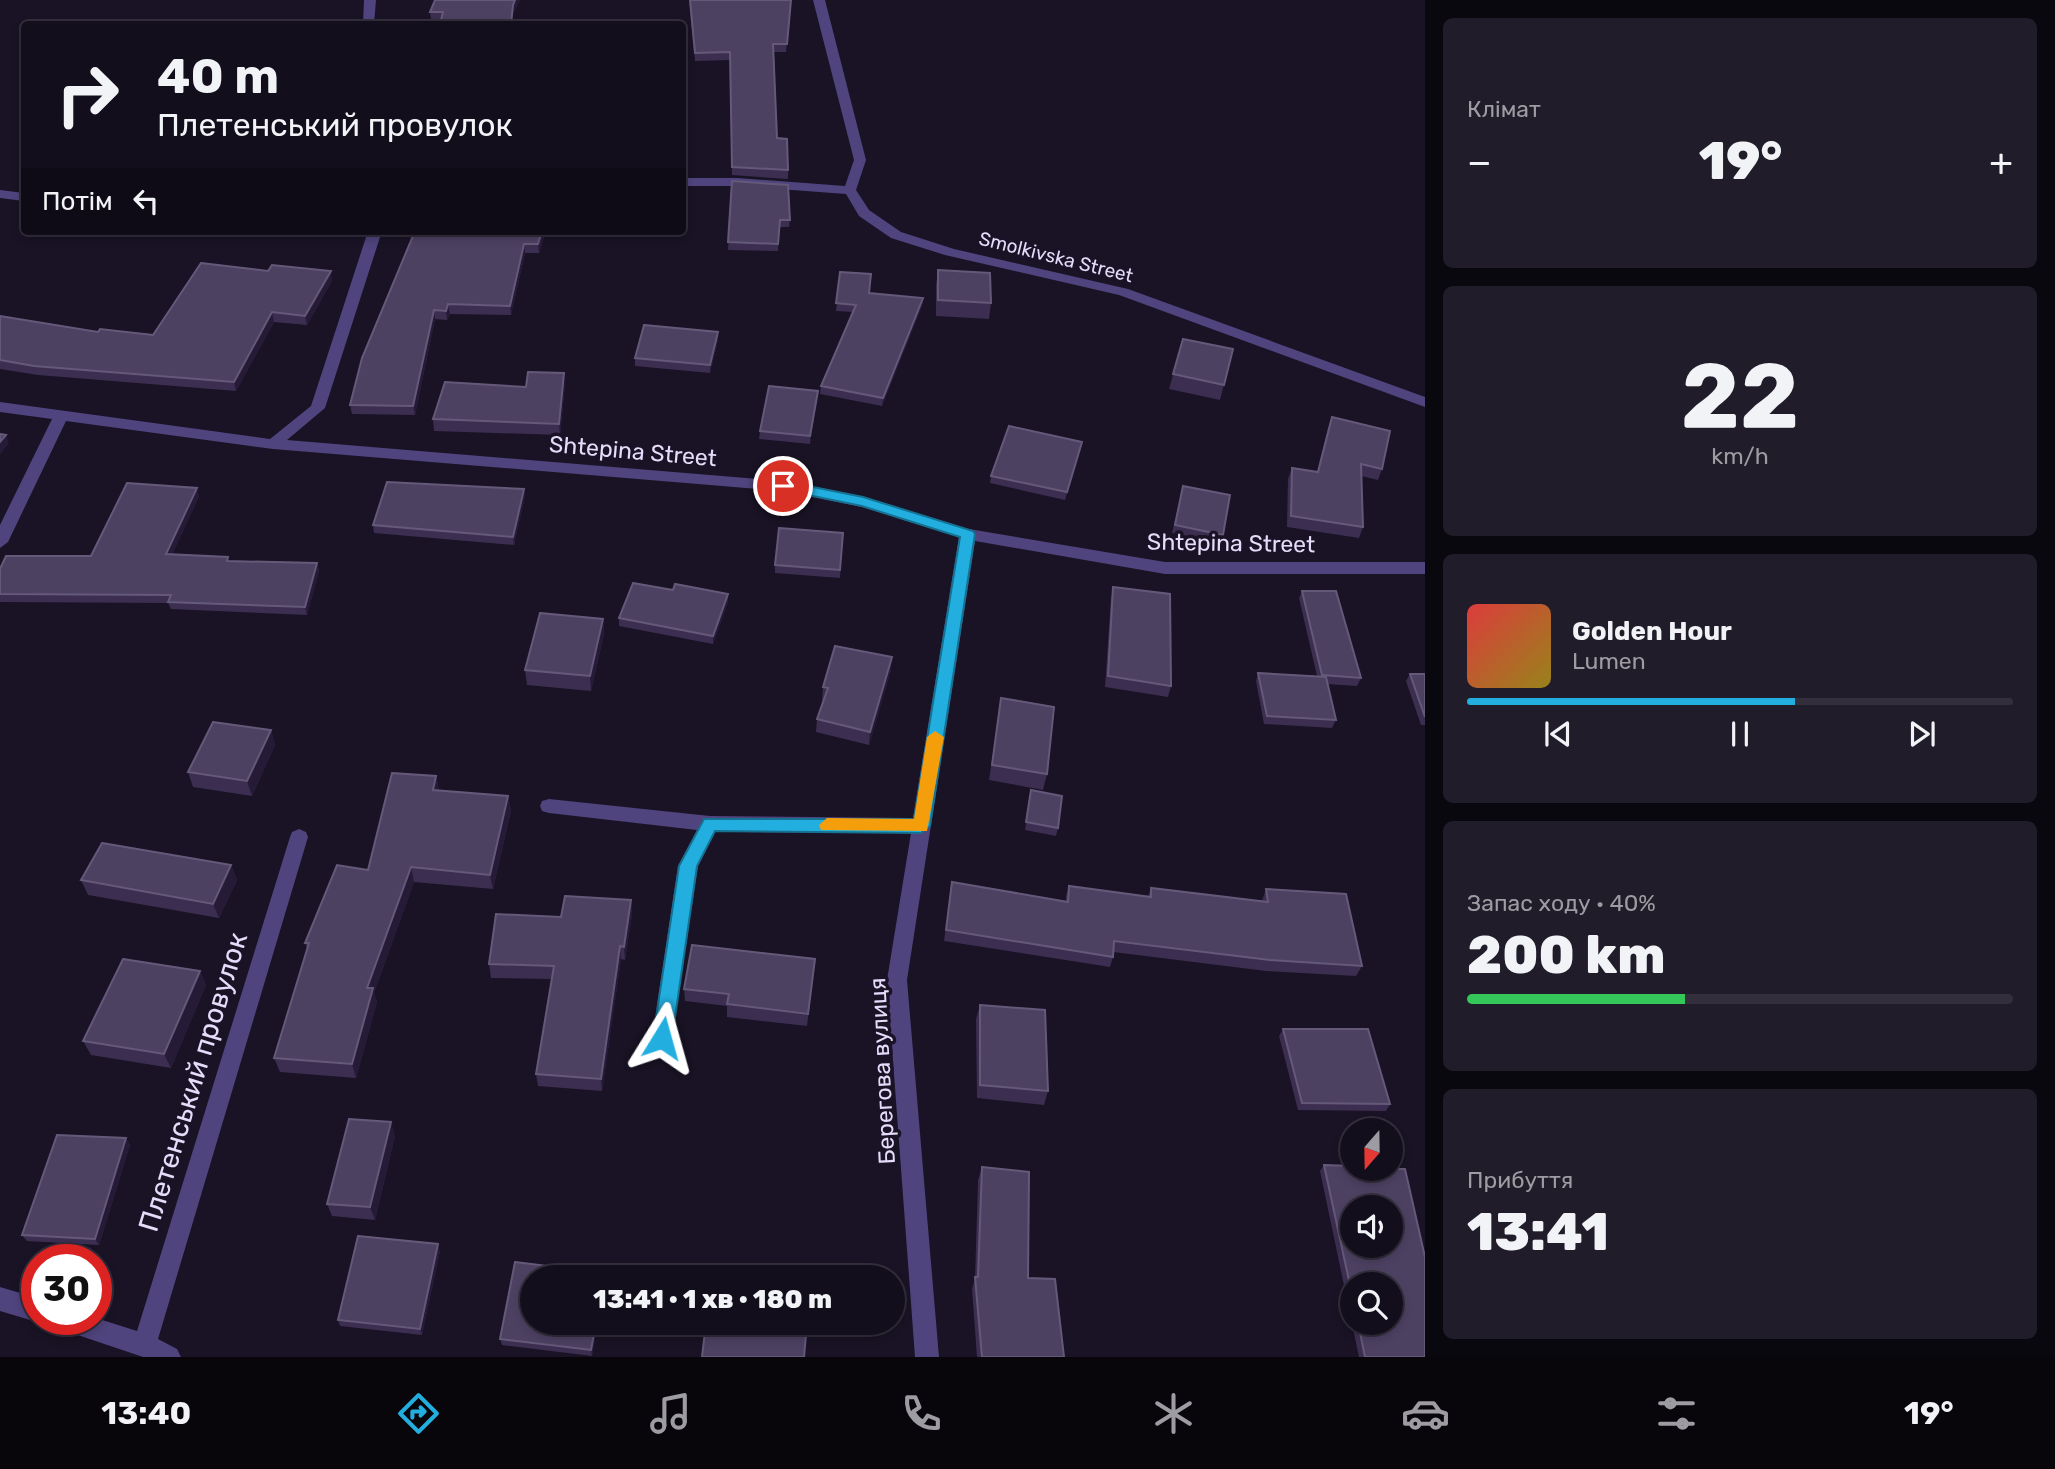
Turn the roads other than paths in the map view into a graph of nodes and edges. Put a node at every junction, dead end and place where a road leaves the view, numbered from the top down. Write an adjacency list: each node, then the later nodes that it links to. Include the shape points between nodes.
1 (370, 0): 3 (street)
2 (819, 0): 5 (street, via 860,160)
3 (369, 21)
4 (686, 182): 5 (street)
5 (850, 190): 9 (street, Smolkivska Street, via 864,213 896,235 1123,292)
6 (0, 194): 7 (street)
7 (21, 197)
8 (373, 235): 12 (street, via 318,408)
9 (1425, 402)
10 (0, 407): 11 (street, Shtepina Street)
11 (61, 416): 12 (street, Shtepina Street); 14 (street)
12 (273, 444): 13 (street, Shtepina Street, via 783,486 863,502)
13 (968, 534): 15 (street, Shtepina Street, via 1165,568); 18 (street, Берегова вулиця)
14 (0, 542)
15 (1425, 568)
16 (550, 806): 17 (street)
17 (710, 824): 18 (street); 20 (street, via 688,866)
18 (921, 826): 26 (street, Берегова вулиця, via 897,981)
19 (299, 837): 24 (street, Плетенський провулок)
20 (662, 1038)
21 (0, 1299): 22 (street)
22 (21, 1305)
23 (112, 1335): 24 (street)
24 (144, 1345): 25 (street)
25 (169, 1357)
26 (927, 1357)

